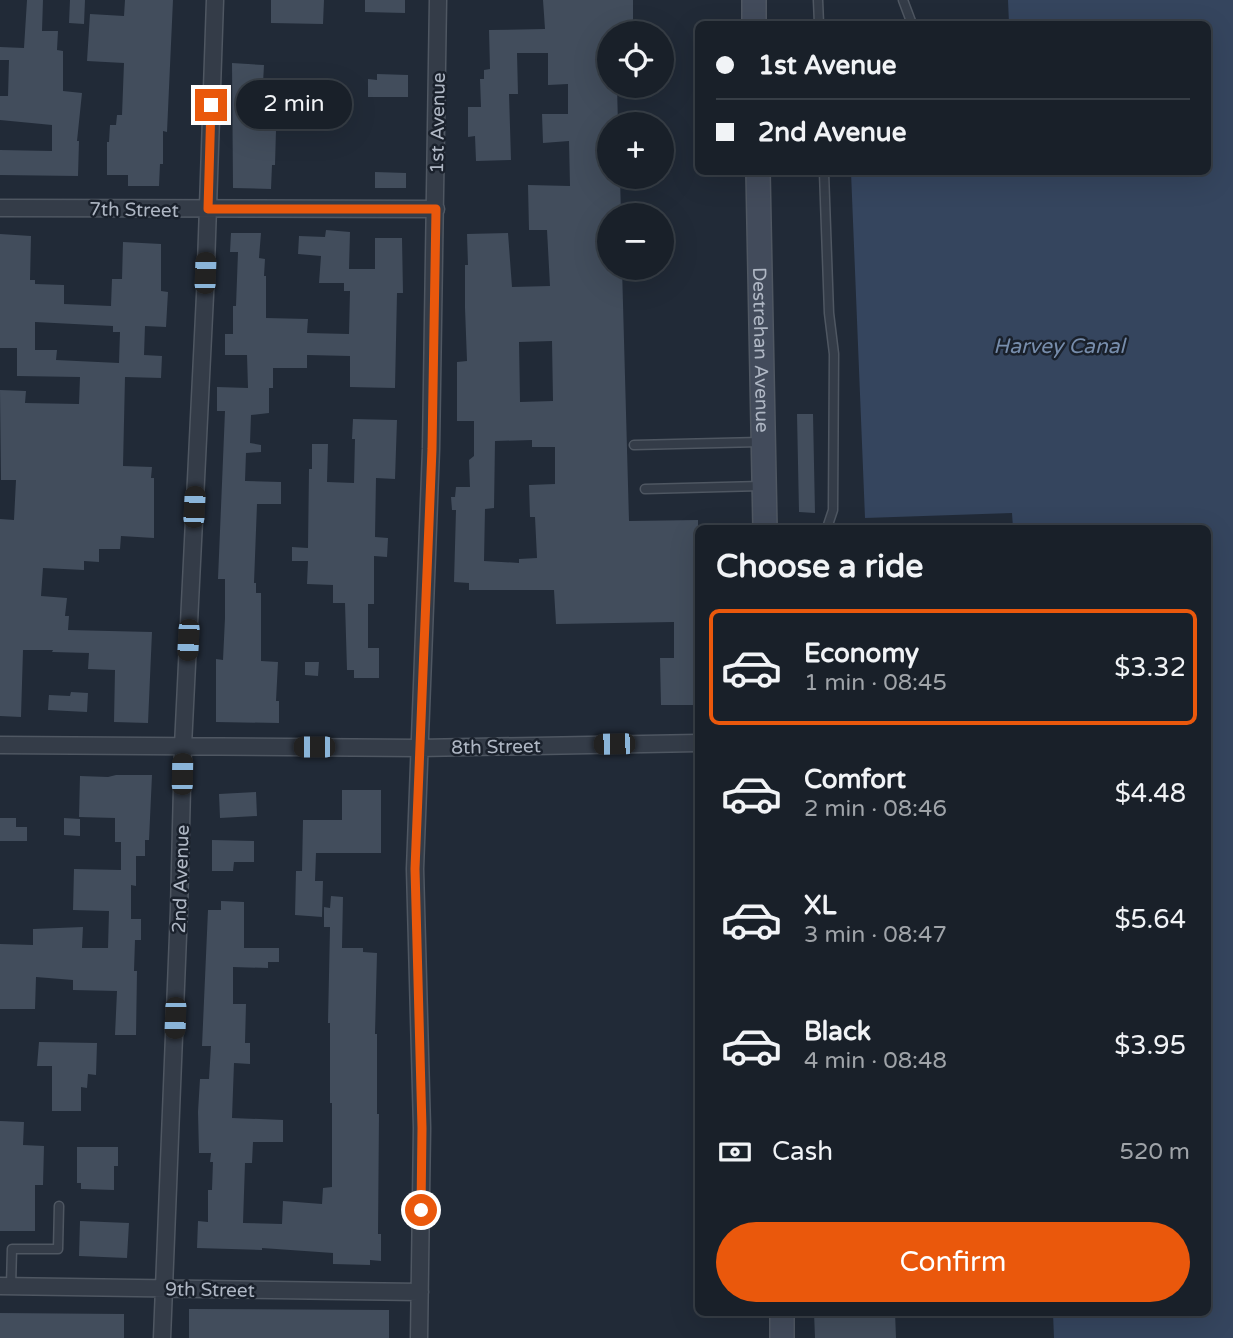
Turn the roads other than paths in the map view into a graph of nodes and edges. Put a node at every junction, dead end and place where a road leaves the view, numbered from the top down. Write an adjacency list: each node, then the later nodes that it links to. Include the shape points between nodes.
1 (215, 0): 12 (street, 2nd Avenue)
2 (438, 0): 13 (street, 1st Avenue)
3 (754, 0): 6 (main road)
4 (818, 0): 7 (lane)
5 (903, 0): 8 (lane)
6 (754, 21)
7 (819, 21)
8 (911, 21)
9 (758, 175): 14 (main road, Destrehan Avenue)
10 (824, 175): 19 (lane, via 834,354 833,510)
11 (0, 208): 12 (street, 7th Street)
12 (208, 209): 13 (street, 7th Street); 22 (street, 2nd Avenue)
13 (436, 209): 23 (street, 1st Avenue, via 432,449)
14 (764, 442): 15 (lane); 16 (main road, Destrehan Avenue)
15 (635, 445)
16 (764, 486): 17 (lane); 18 (main road, Destrehan Avenue)
17 (645, 489)
18 (765, 525)
19 (828, 525)
20 (695, 743): 23 (street, 8th Street)
21 (0, 745): 22 (street, 8th Street)
22 (183, 746): 23 (street, 8th Street); 26 (street, 2nd Avenue)
23 (419, 748): 27 (street, 1st Avenue, via 415,869 422,1128)
24 (59, 1206): 25 (lane, via 58,1249 12,1249)
25 (6, 1286): 26 (street, 9th Street)
26 (163, 1288): 27 (street, 9th Street); 29 (street, 2nd Avenue)
27 (420, 1292): 30 (street, 1st Avenue)
28 (782, 1316): 31 (main road)
29 (162, 1338)
30 (419, 1338)
31 (782, 1338)

